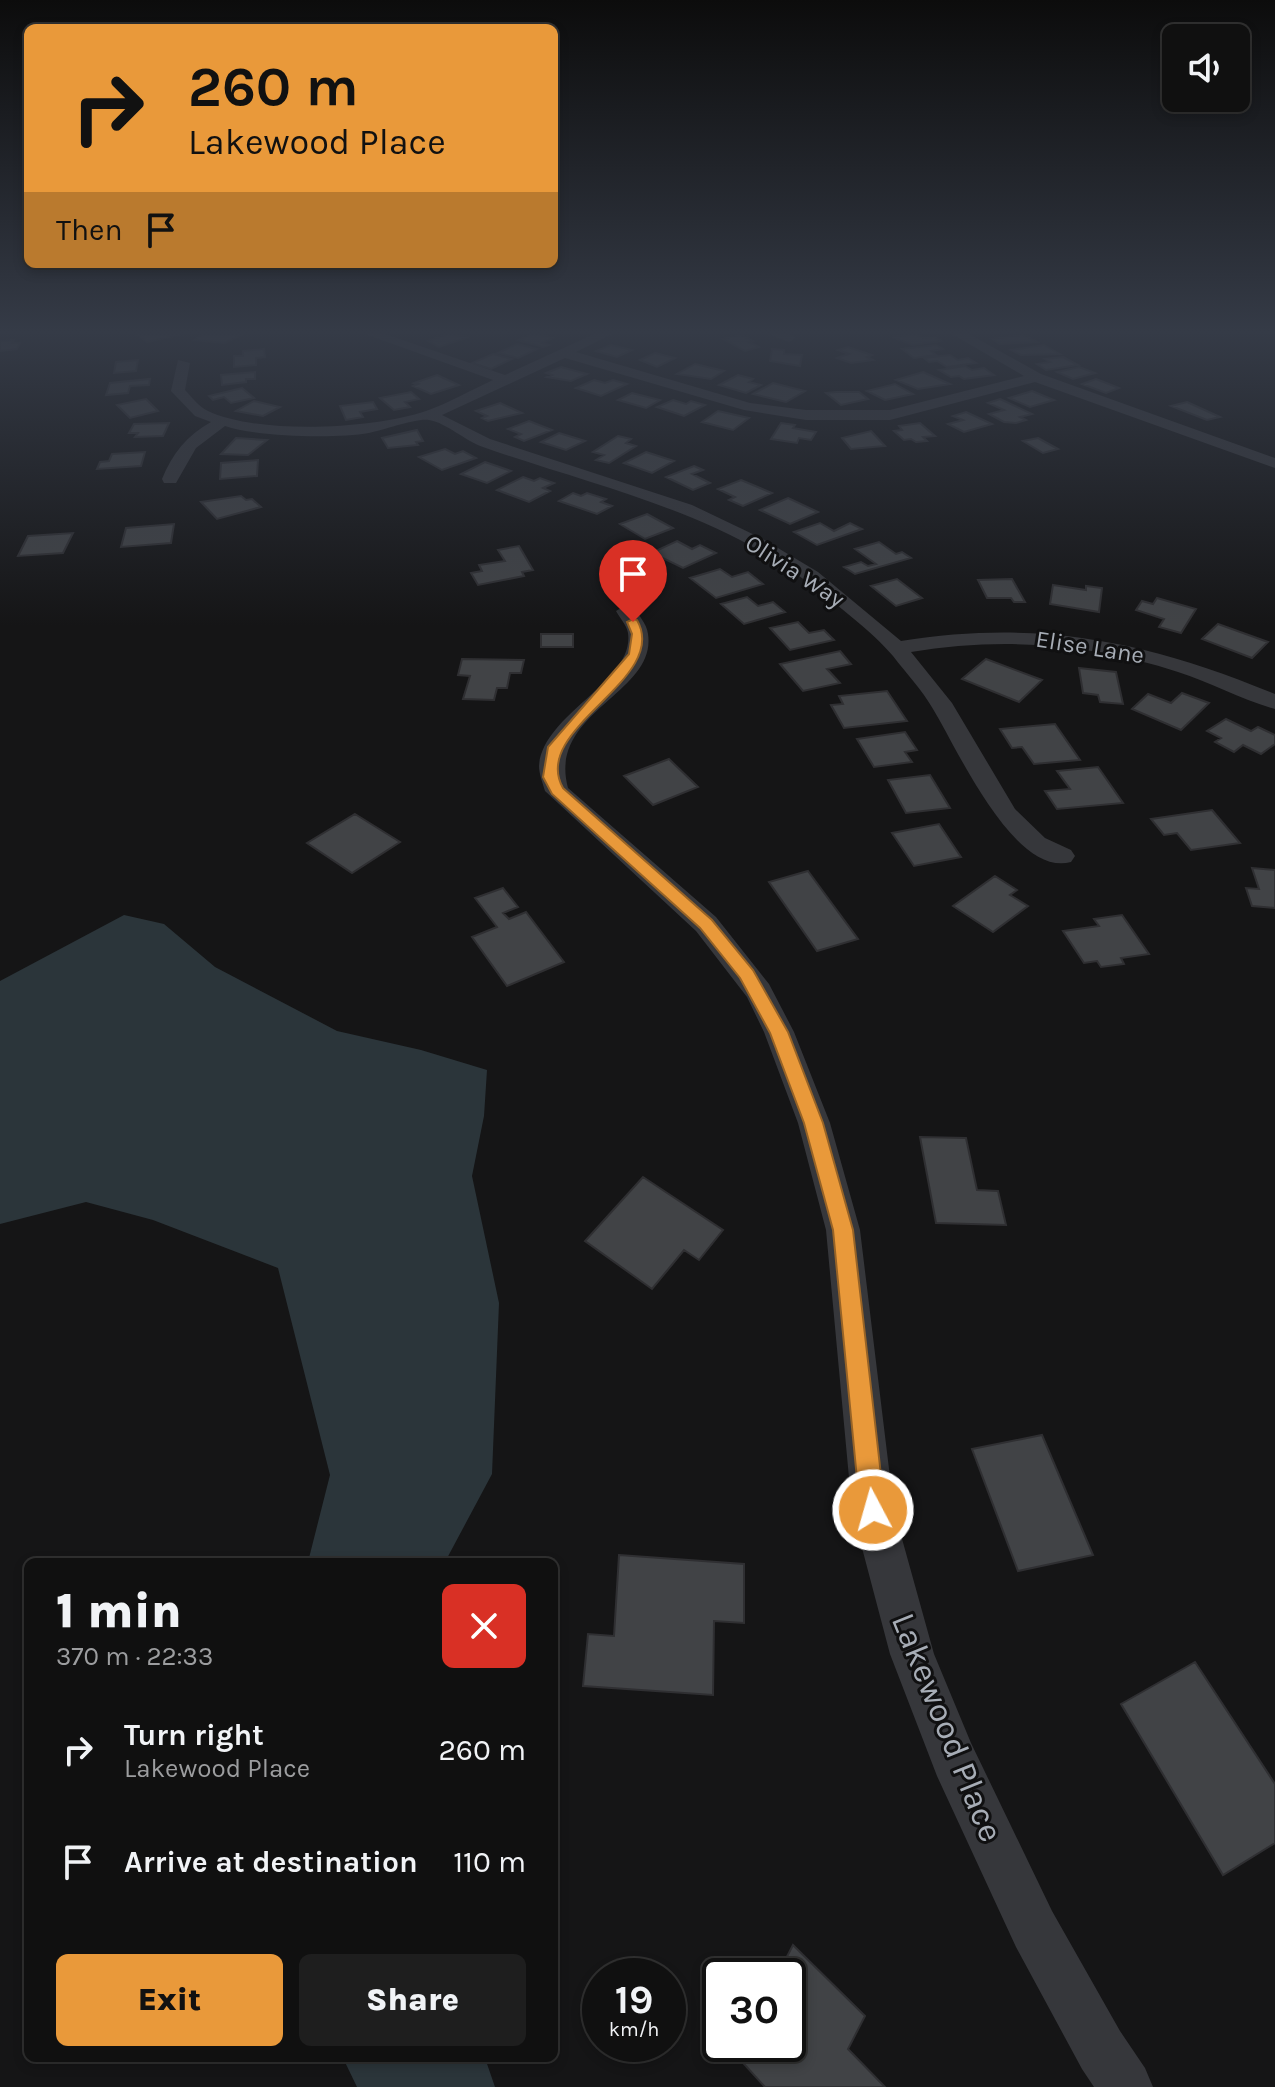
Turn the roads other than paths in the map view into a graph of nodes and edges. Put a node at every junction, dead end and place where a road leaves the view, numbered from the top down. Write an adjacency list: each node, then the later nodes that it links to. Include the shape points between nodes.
1 (207, 431): 5 (street, via 178,459)
2 (463, 431): 7 (street, Olivia Way, via 674,505 755,542 820,582)
3 (1187, 431): 4 (street)
4 (1275, 463)
5 (170, 479)
6 (626, 611): 10 (street, Lakewood Place, via 638,634 635,655 553,750 550,777 557,791 706,924 759,992 779,1032 814,1123 843,1230 873,1510 912,1654 954,1759 1034,1929)
7 (897, 648): 8 (street, Elise Lane, via 1009,636 1093,643 1178,663); 9 (street, Olivia Way, via 941,703 1006,814 1036,844)
8 (1275, 702)
9 (1062, 856)
10 (1126, 2087)

